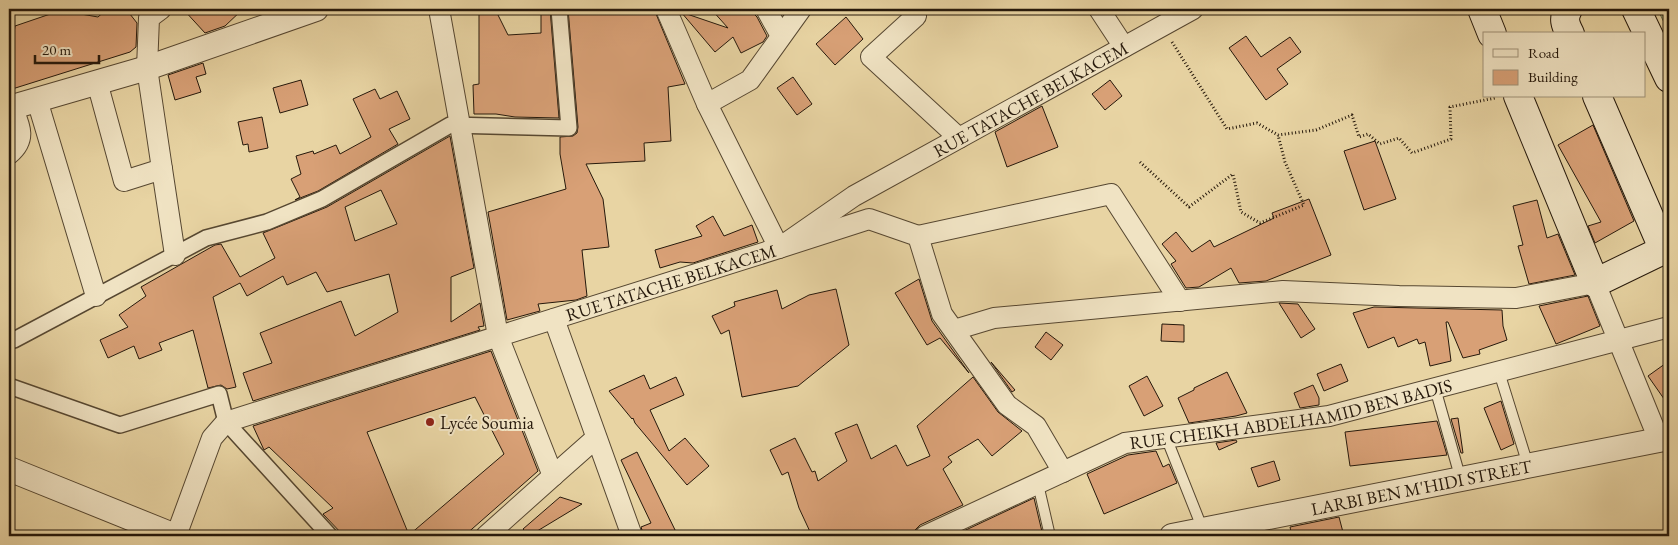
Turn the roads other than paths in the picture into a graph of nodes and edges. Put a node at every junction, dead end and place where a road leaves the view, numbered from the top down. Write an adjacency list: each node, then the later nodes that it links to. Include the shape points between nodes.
1 (161, 9): 18 (street, via 149,18)
2 (316, 9): 18 (street)
3 (439, 9): 26 (street)
4 (559, 9): 26 (street, via 569,128)
5 (666, 9): 24 (street)
6 (766, 9): 16 (street)
7 (801, 9): 16 (street)
8 (911, 9): 27 (street, via 916,16 871,57)
9 (1099, 9): 17 (street)
10 (1193, 9): 17 (street, RUE TATACHE BELKACEM)
11 (1482, 9): 14 (main road)
12 (1568, 9): 15 (main road, via 1564,22)
13 (1636, 9): 19 (main road)
14 (1491, 32)
15 (1569, 32)
16 (781, 36): 24 (street, via 750,80)
17 (1124, 47): 27 (street, RUE TATACHE BELKACEM)
18 (146, 68): 20 (street); 29 (street)
19 (1669, 78)
20 (97, 82): 23 (street); 29 (street, via 124,181)
21 (1507, 98): 33 (main road)
22 (1598, 98): 33 (main road, via 1659,239 1660,248 1657,253)
23 (37, 100): 25 (street); 34 (street)
24 (707, 104): 31 (street)
25 (11, 107): 28 (street, via 21,134 18,144)
26 (460, 124): 32 (street, via 450,125 322,199 267,222 206,238); 39 (street)
27 (959, 138): 31 (street, RUE TATACHE BELKACEM, via 854,196)
28 (9, 154)
29 (162, 169): 32 (street)
30 (918, 236): 31 (street, via 869,219); 35 (street, via 1111,194); 38 (street, via 942,314)
31 (779, 248): 36 (street, RUE TATACHE BELKACEM)
32 (175, 254): 34 (street)
33 (1595, 283): 35 (street, via 1516,298 1283,291); 41 (street)
34 (96, 296): 40 (street)
35 (1180, 301): 38 (street, via 994,318)
36 (554, 319): 39 (street, RUE TATACHE BELKACEM); 47 (street)
37 (1669, 327): 41 (street, RUE CHEIKH ABDELHAMID BEN BADIS)
38 (954, 330): 51 (street, via 1007,405 1036,426)
39 (498, 336): 45 (street, RUE TATACHE BELKACEM); 52 (street)
40 (9, 340)
41 (1618, 341): 42 (street, RUE CHEIKH ABDELHAMID BEN BADIS); 48 (street)
42 (1499, 372): 44 (street, RUE CHEIKH ABDELHAMID BEN BADIS); 49 (lane)
43 (9, 386): 45 (street, via 120,425 219,394)
44 (1435, 388): 46 (street, RUE CHEIKH ABDELHAMID BEN BADIS, via 1329,416); 53 (lane)
45 (226, 422): 56 (street, via 212,438); 57 (street)
46 (1166, 437): 51 (street, RUE CHEIKH ABDELHAMID BEN BADIS, via 1125,443); 55 (lane)
47 (596, 438): 52 (street); 59 (street)
48 (1664, 439): 49 (street, LARBI BEN M'HIDI STREET)
49 (1528, 465): 53 (street, LARBI BEN M'HIDI STREET)
50 (9, 469): 56 (street)
51 (1063, 472): 54 (street, RUE CHEIKH ABDELHAMID BEN BADIS)
52 (553, 476): 58 (street)
53 (1461, 480): 55 (street, LARBI BEN M'HIDI STREET)
54 (1038, 484): 60 (street, RUE CHEIKH ABDELHAMID BEN BADIS); 61 (lane)
55 (1203, 530): 62 (street, LARBI BEN M'HIDI STREET)
56 (175, 536)
57 (330, 536)
58 (486, 536)
59 (632, 536)
60 (925, 536)
61 (1050, 536)
62 (1172, 536)

